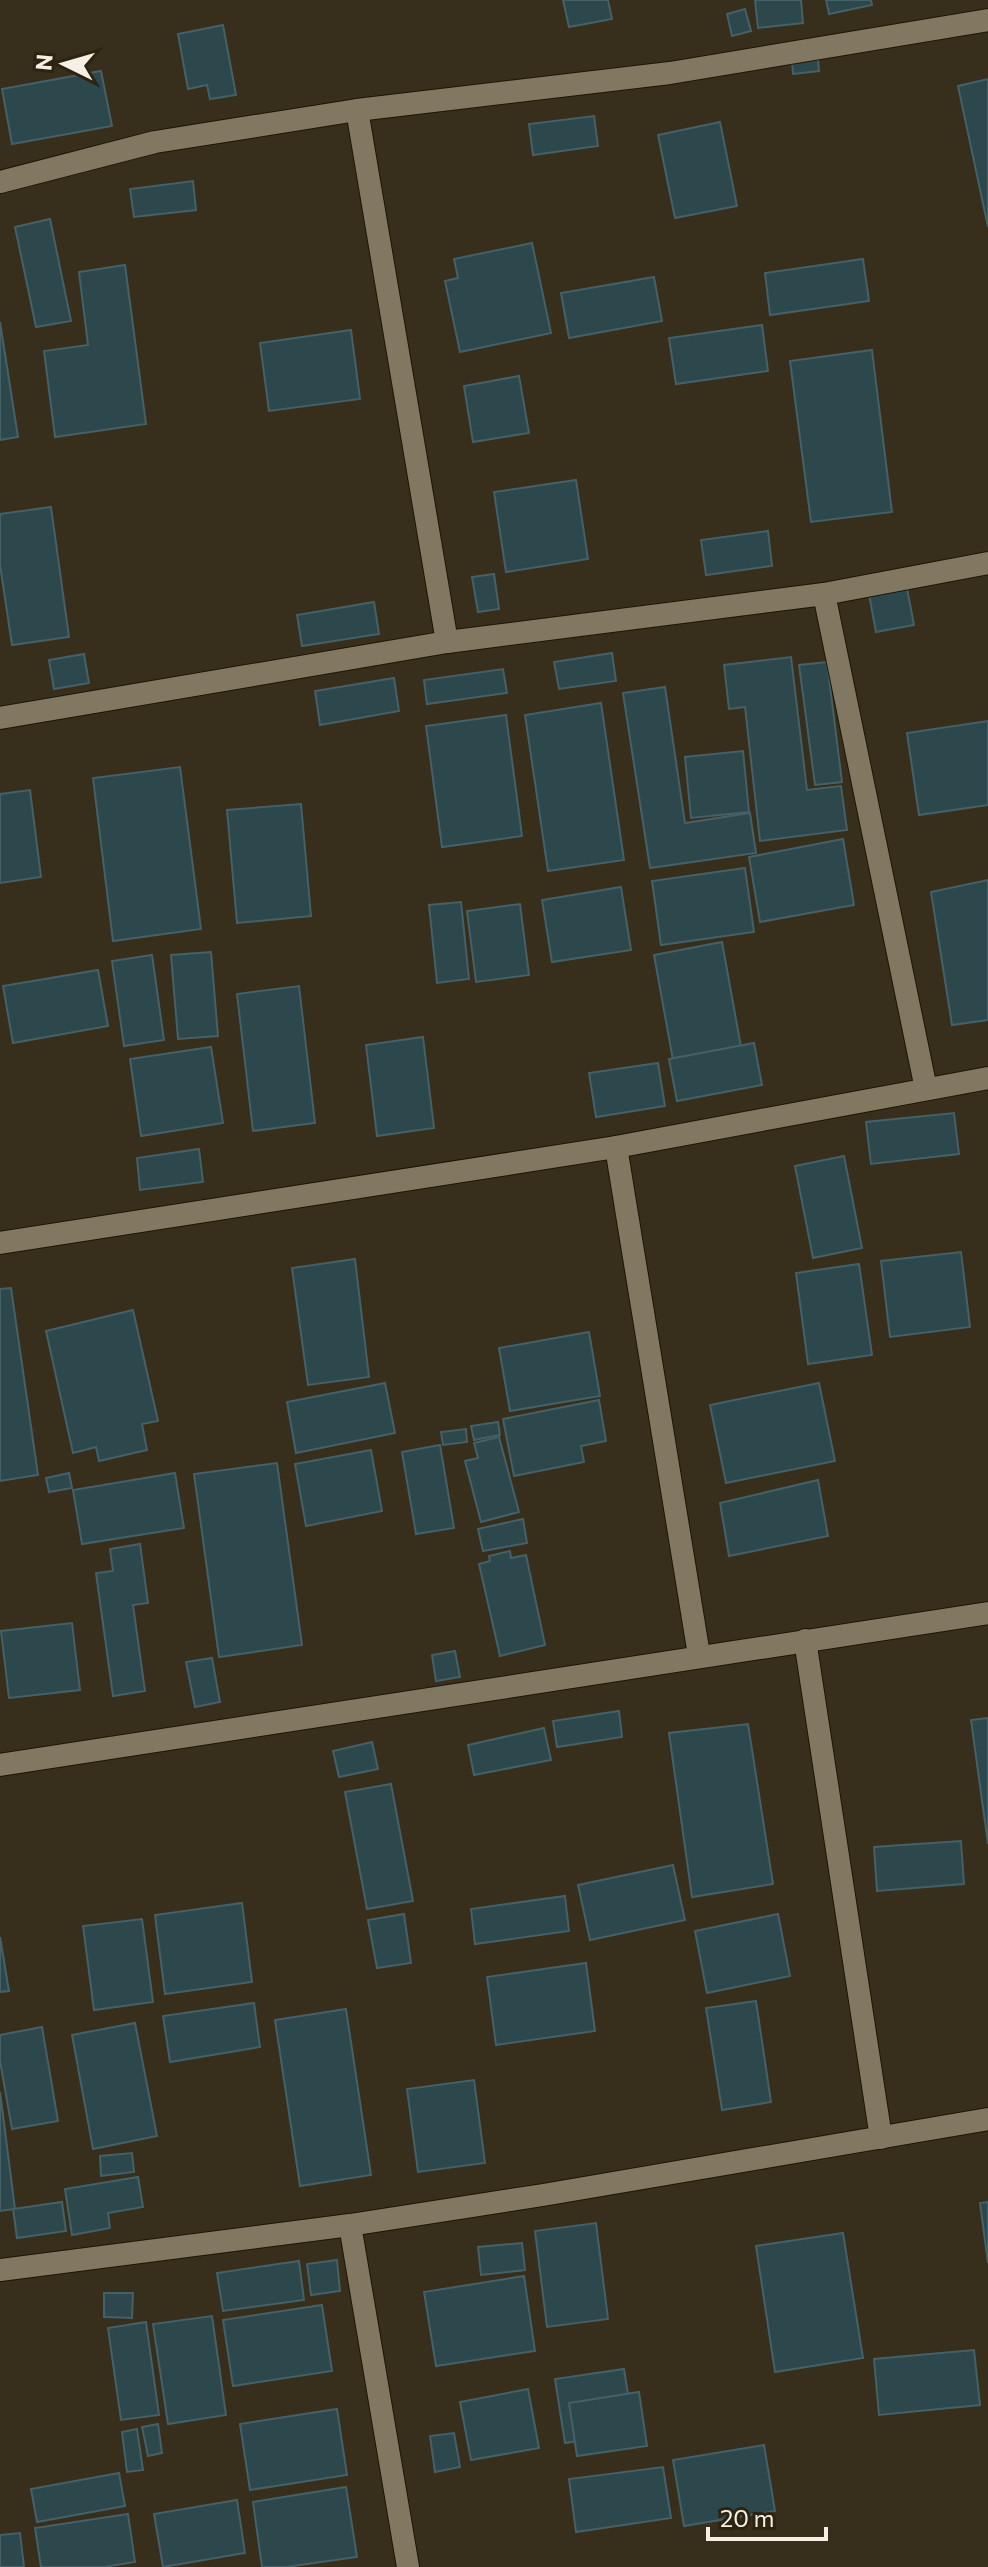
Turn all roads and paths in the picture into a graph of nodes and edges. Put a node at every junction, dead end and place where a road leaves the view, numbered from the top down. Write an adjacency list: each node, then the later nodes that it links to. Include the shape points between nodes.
1 (988, 20): 2 (street, via 670,73)
2 (357, 110): 3 (street, via 155,142); 6 (street)
3 (0, 182)
4 (988, 563): 5 (street)
5 (824, 594): 6 (street); 9 (street)
6 (447, 642): 7 (street)
7 (0, 718)
8 (988, 1078): 9 (street)
9 (926, 1089): 10 (street)
10 (616, 1147): 11 (street); 14 (street)
11 (0, 1243)
12 (988, 1613): 13 (street)
13 (805, 1640): 14 (street); 17 (street)
14 (699, 1655): 15 (street)
15 (0, 1765)
16 (988, 2119): 17 (street)
17 (881, 2138): 18 (street)
18 (350, 2225): 19 (street); 20 (street)
19 (0, 2270)
20 (408, 2567)

